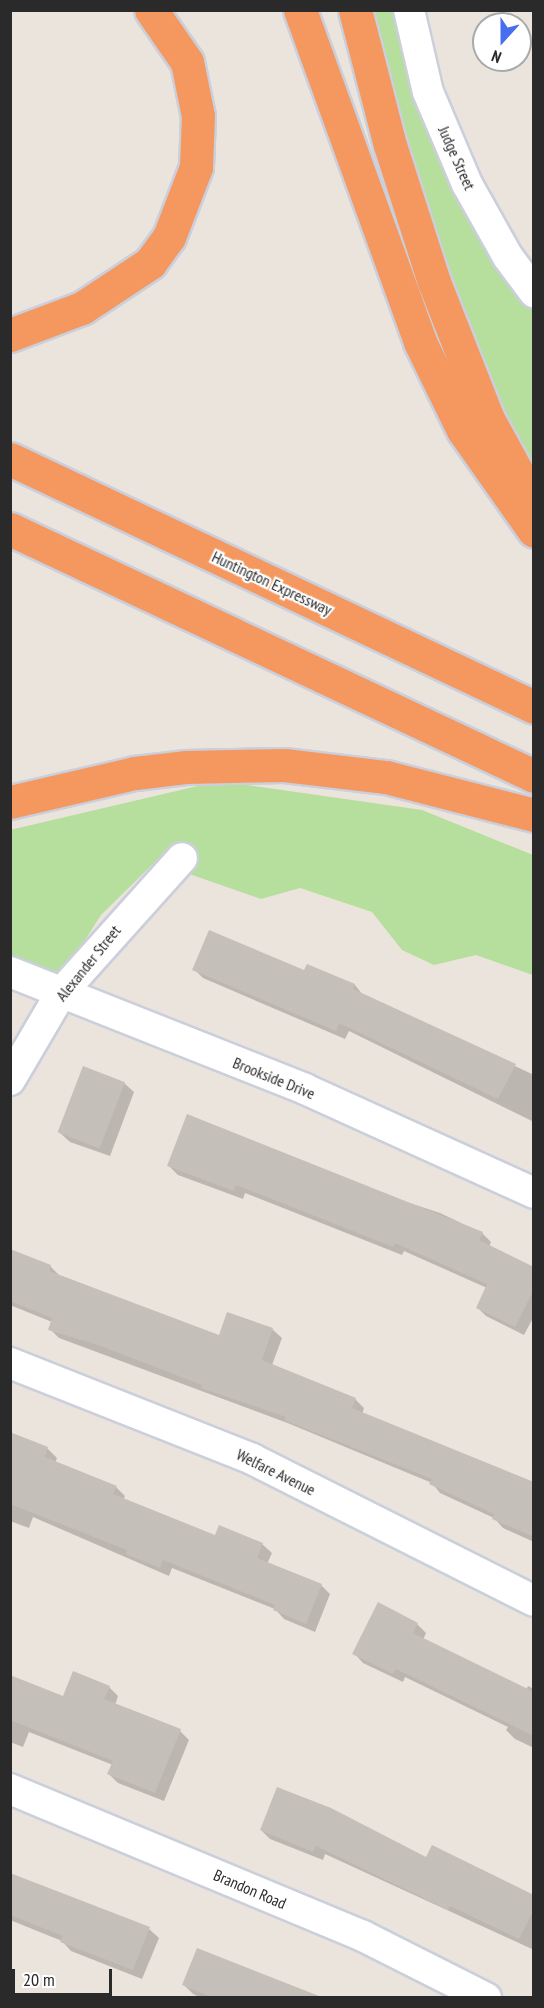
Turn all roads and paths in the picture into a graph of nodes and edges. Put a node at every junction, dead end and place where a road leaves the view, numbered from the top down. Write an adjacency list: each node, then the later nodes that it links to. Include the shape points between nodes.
1 (152, 10): 6 (highway, via 187,62 198,117 196,167 169,237 150,263 82,308)
2 (300, 10): 10 (highway, via 420,342 463,430)
3 (355, 10): 8 (highway, via 397,166 441,301 488,419)
4 (410, 10): 5 (street, Judge Street, via 428,92 463,174 507,257)
5 (534, 292)
6 (10, 335)
7 (10, 459): 11 (highway, Huntington Expressway)
8 (534, 503)
9 (10, 529): 12 (highway)
10 (534, 531)
11 (534, 706)
12 (534, 776)
13 (18, 800): 14 (highway, via 175,768 284,765 386,777)
14 (534, 815)
15 (182, 858): 17 (street, Alexander Street, via 114,929)
16 (10, 972): 17 (street, Brookside Drive)
17 (61, 993): 18 (street, Alexander Street); 19 (street, Brookside Drive, via 305,1089)
18 (10, 1080)
19 (534, 1193)
20 (10, 1363): 21 (street, Welfare Avenue, via 252,1459)
21 (534, 1601)
22 (10, 1789): 23 (street, Brandon Road, via 363,1936)
23 (486, 1998)

